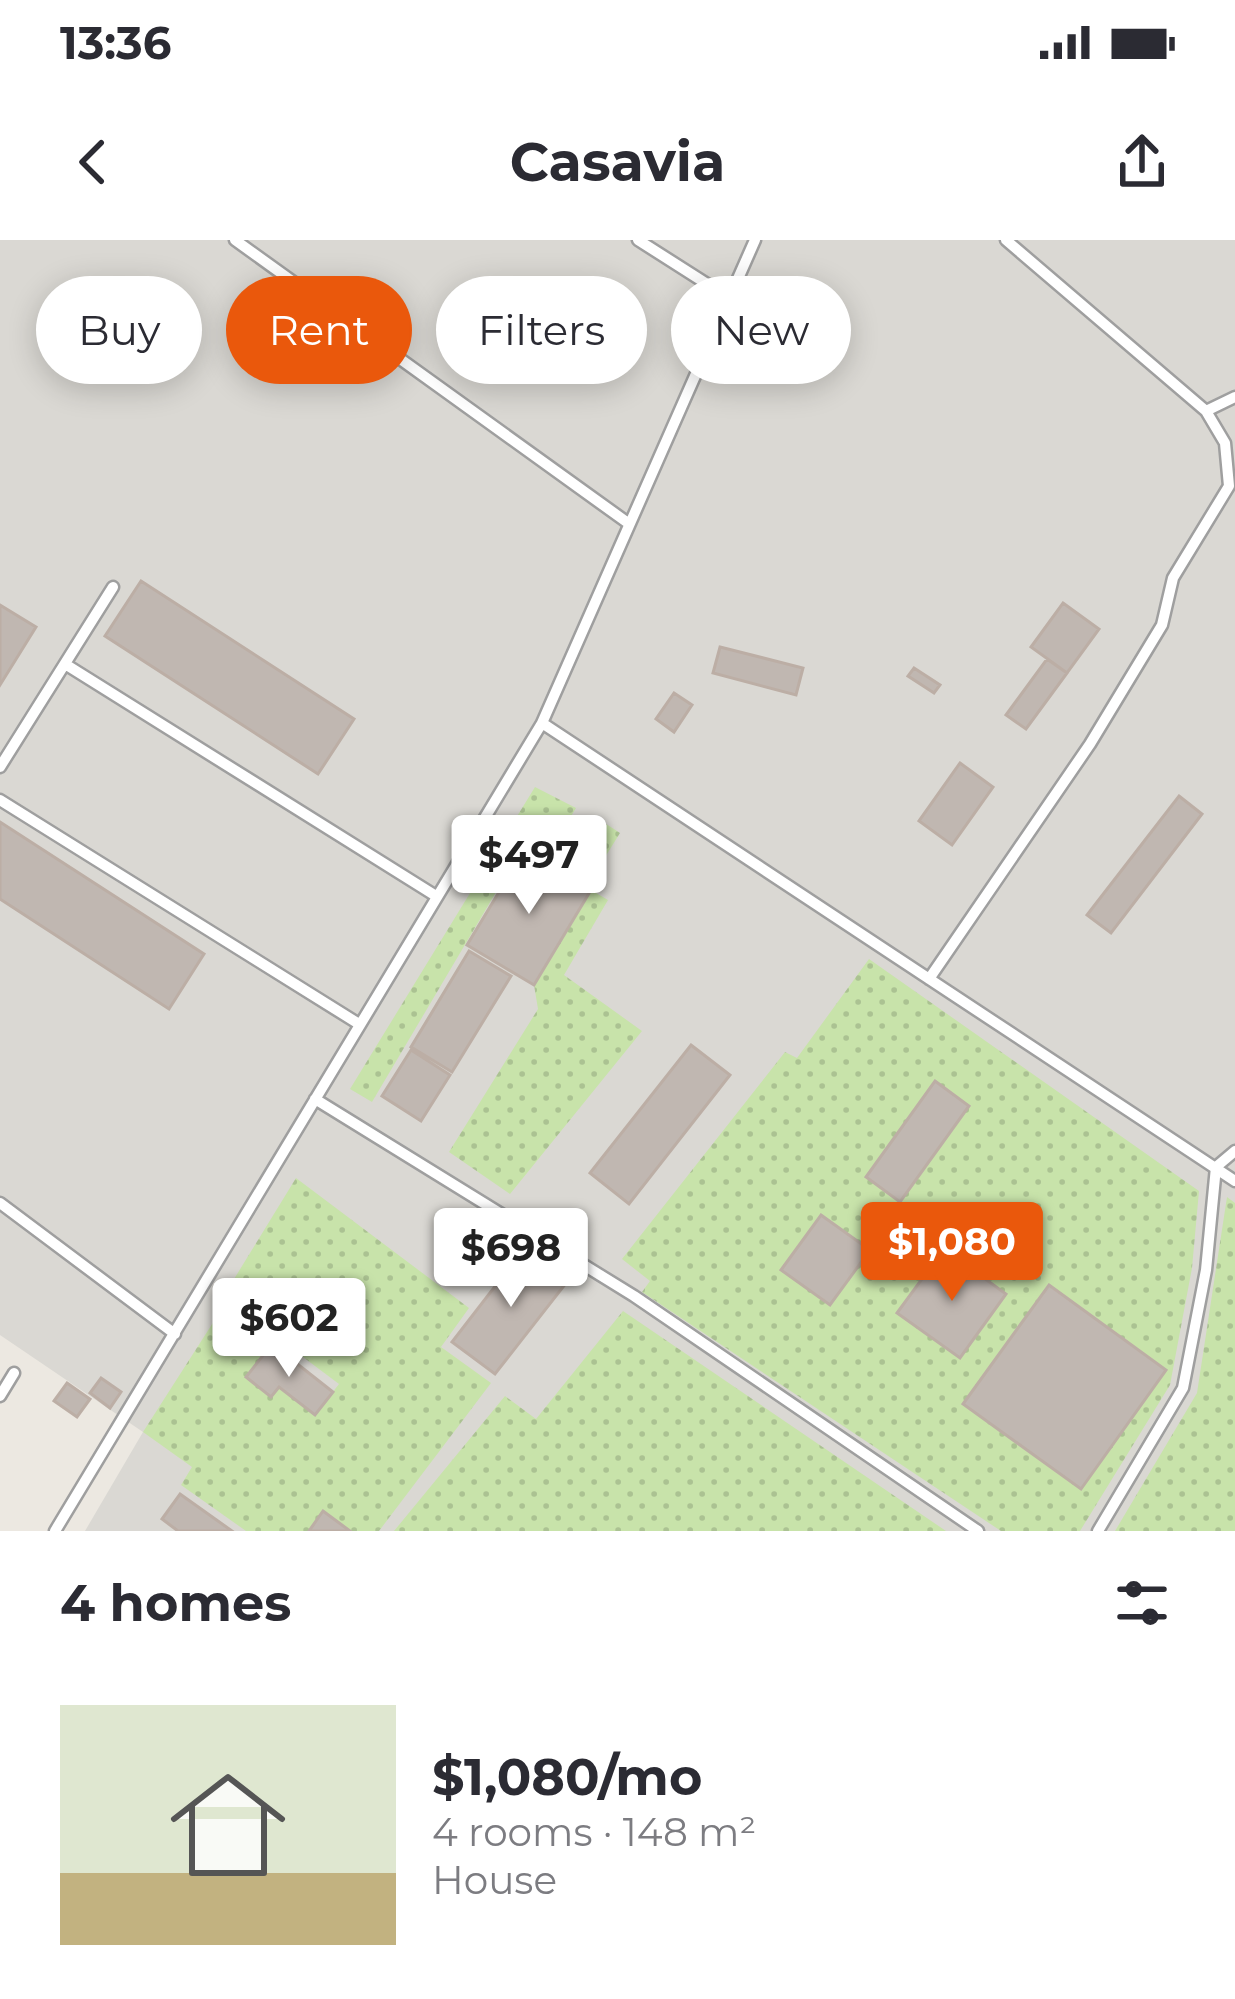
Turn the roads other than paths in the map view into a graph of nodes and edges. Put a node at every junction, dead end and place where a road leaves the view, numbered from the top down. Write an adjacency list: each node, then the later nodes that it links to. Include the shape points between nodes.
1 (236, 240): 10 (lane)
2 (638, 240): 5 (lane)
3 (755, 240): 6 (lane)
4 (1006, 240): 9 (lane)
5 (694, 276)
6 (739, 276)
7 (690, 384): 10 (lane)
8 (1235, 398): 9 (lane)
9 (1206, 410): 17 (lane, via 1225,443 1229,486 1173,578 1162,625)
10 (628, 523): 13 (lane)
11 (113, 587): 12 (lane)
12 (64, 664): 14 (lane); 16 (lane)
13 (542, 723): 16 (lane); 17 (lane)
14 (0, 767)
15 (0, 800): 18 (lane)
16 (436, 896): 18 (lane)
17 (929, 979): 21 (lane)
18 (359, 1024): 19 (lane)
19 (315, 1099): 24 (lane); 28 (lane, via 634,1296)
20 (1235, 1150): 21 (lane)
21 (1216, 1168): 22 (lane); 29 (lane, via 1183,1388)
22 (1235, 1181)
23 (0, 1203): 24 (lane)
24 (175, 1334): 27 (lane)
25 (14, 1373): 26 (lane)
26 (0, 1396)
27 (55, 1531)
28 (978, 1531)
29 (1098, 1531)

